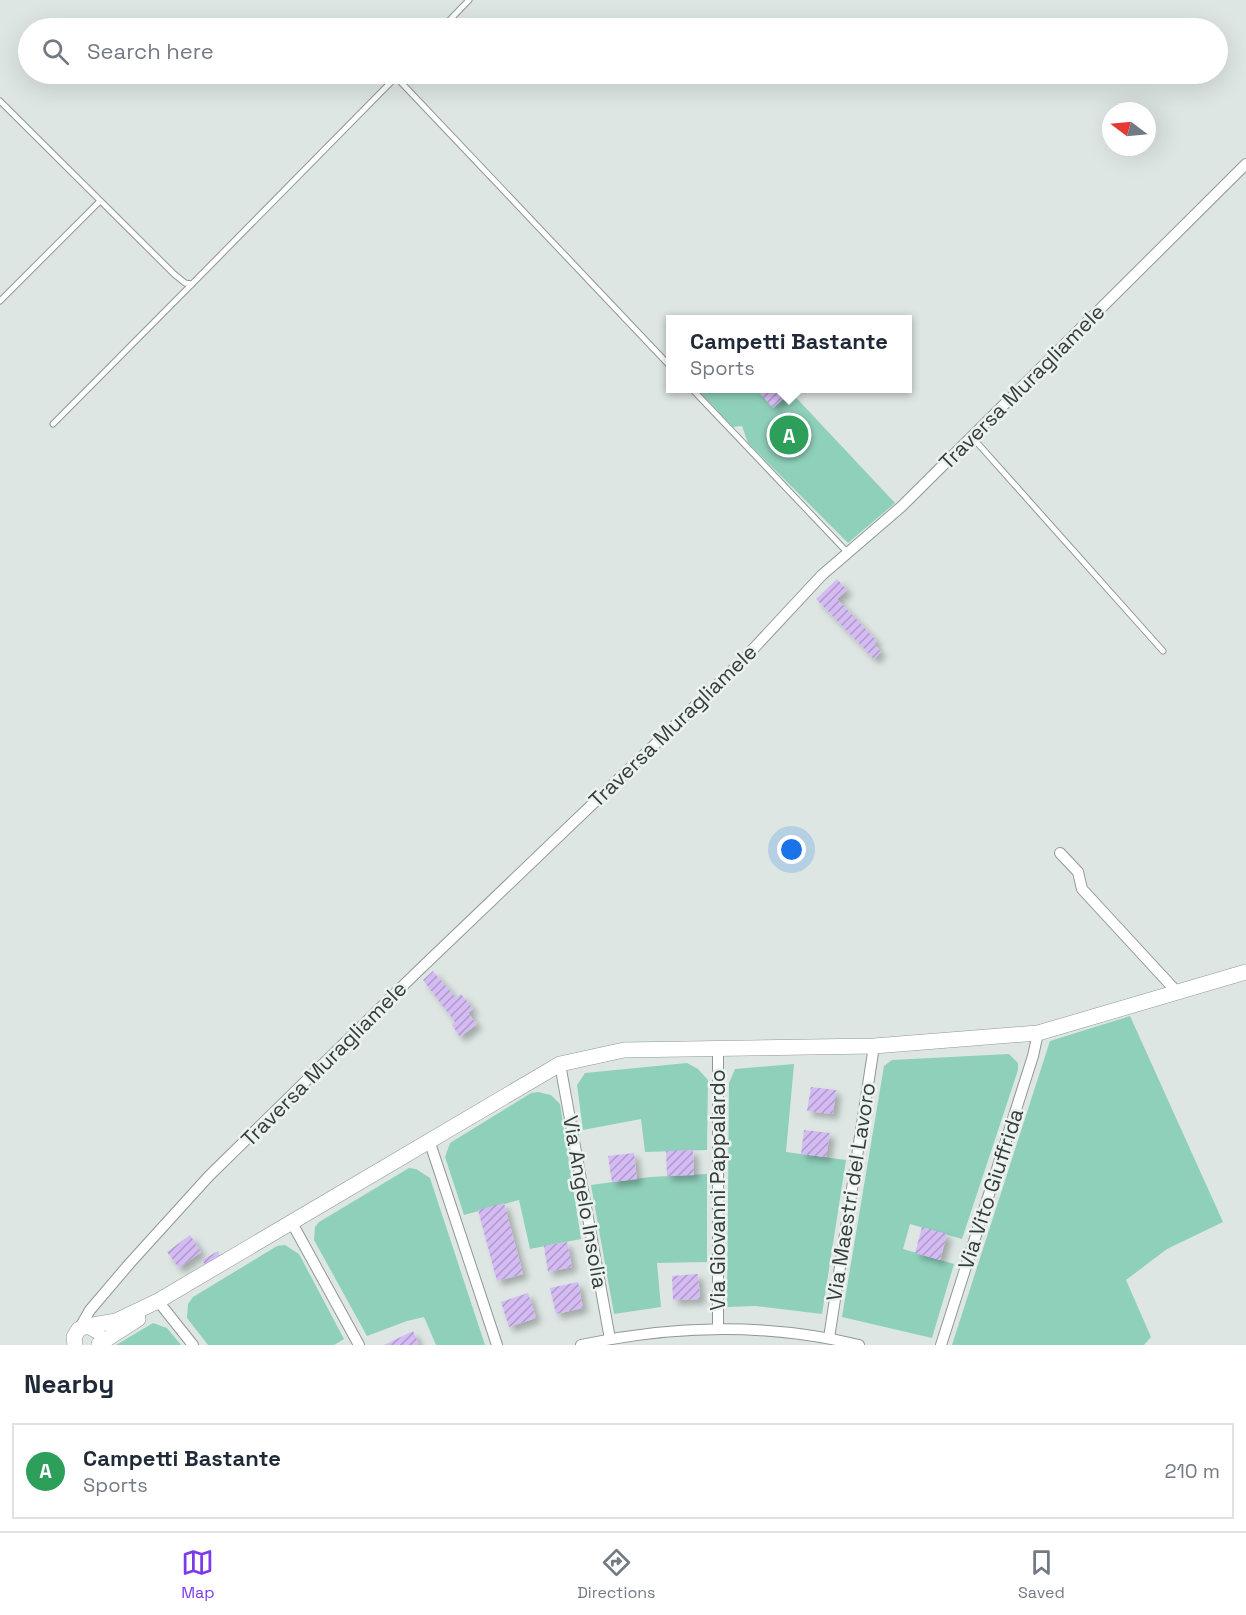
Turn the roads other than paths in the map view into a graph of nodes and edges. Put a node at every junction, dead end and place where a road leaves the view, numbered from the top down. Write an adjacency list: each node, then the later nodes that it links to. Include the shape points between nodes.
1 (470, 0): 2 (lane)
2 (452, 18)
3 (388, 84): 8 (lane)
4 (405, 84): 10 (lane)
5 (0, 101): 7 (lane)
6 (1246, 164): 13 (street, Traversa Muragliamele)
7 (100, 201): 8 (lane, via 174,274); 9 (lane)
8 (192, 284): 12 (lane)
9 (0, 301)
10 (666, 362)
11 (696, 393): 14 (lane)
12 (52, 424)
13 (972, 437): 14 (street, Traversa Muragliamele, via 902,507); 15 (lane)
14 (848, 553): 25 (street, Traversa Muragliamele, via 822,575 741,662 218,1168)
15 (1162, 651)
16 (1060, 854): 18 (street, via 1078,872 1082,889)
17 (1246, 972): 18 (main road)
18 (1177, 992): 19 (main road)
19 (1038, 1033): 20 (main road); 36 (street, Via Vito Giuffrida, via 1034,1056)
20 (874, 1046): 21 (main road); 29 (street, Via Maestri del Lavoro)
21 (718, 1050): 22 (main road, via 624,1050); 27 (street, Via Giovanni Pappalardo)
22 (560, 1064): 23 (main road); 30 (street, Via Angelo Insolia)
23 (429, 1140): 24 (main road); 33 (street)
24 (292, 1222): 26 (main road); 32 (street)
25 (105, 1292): 28 (street, Traversa Muragliamele); 28 (street)
26 (158, 1301): 28 (main road); 31 (street)
27 (718, 1329): 29 (street); 30 (street)
28 (87, 1337)
29 (829, 1338): 35 (street)
30 (610, 1339): 34 (street)
31 (193, 1345)
32 (359, 1345)
33 (497, 1345)
34 (581, 1345)
35 (859, 1345)
36 (941, 1345)

